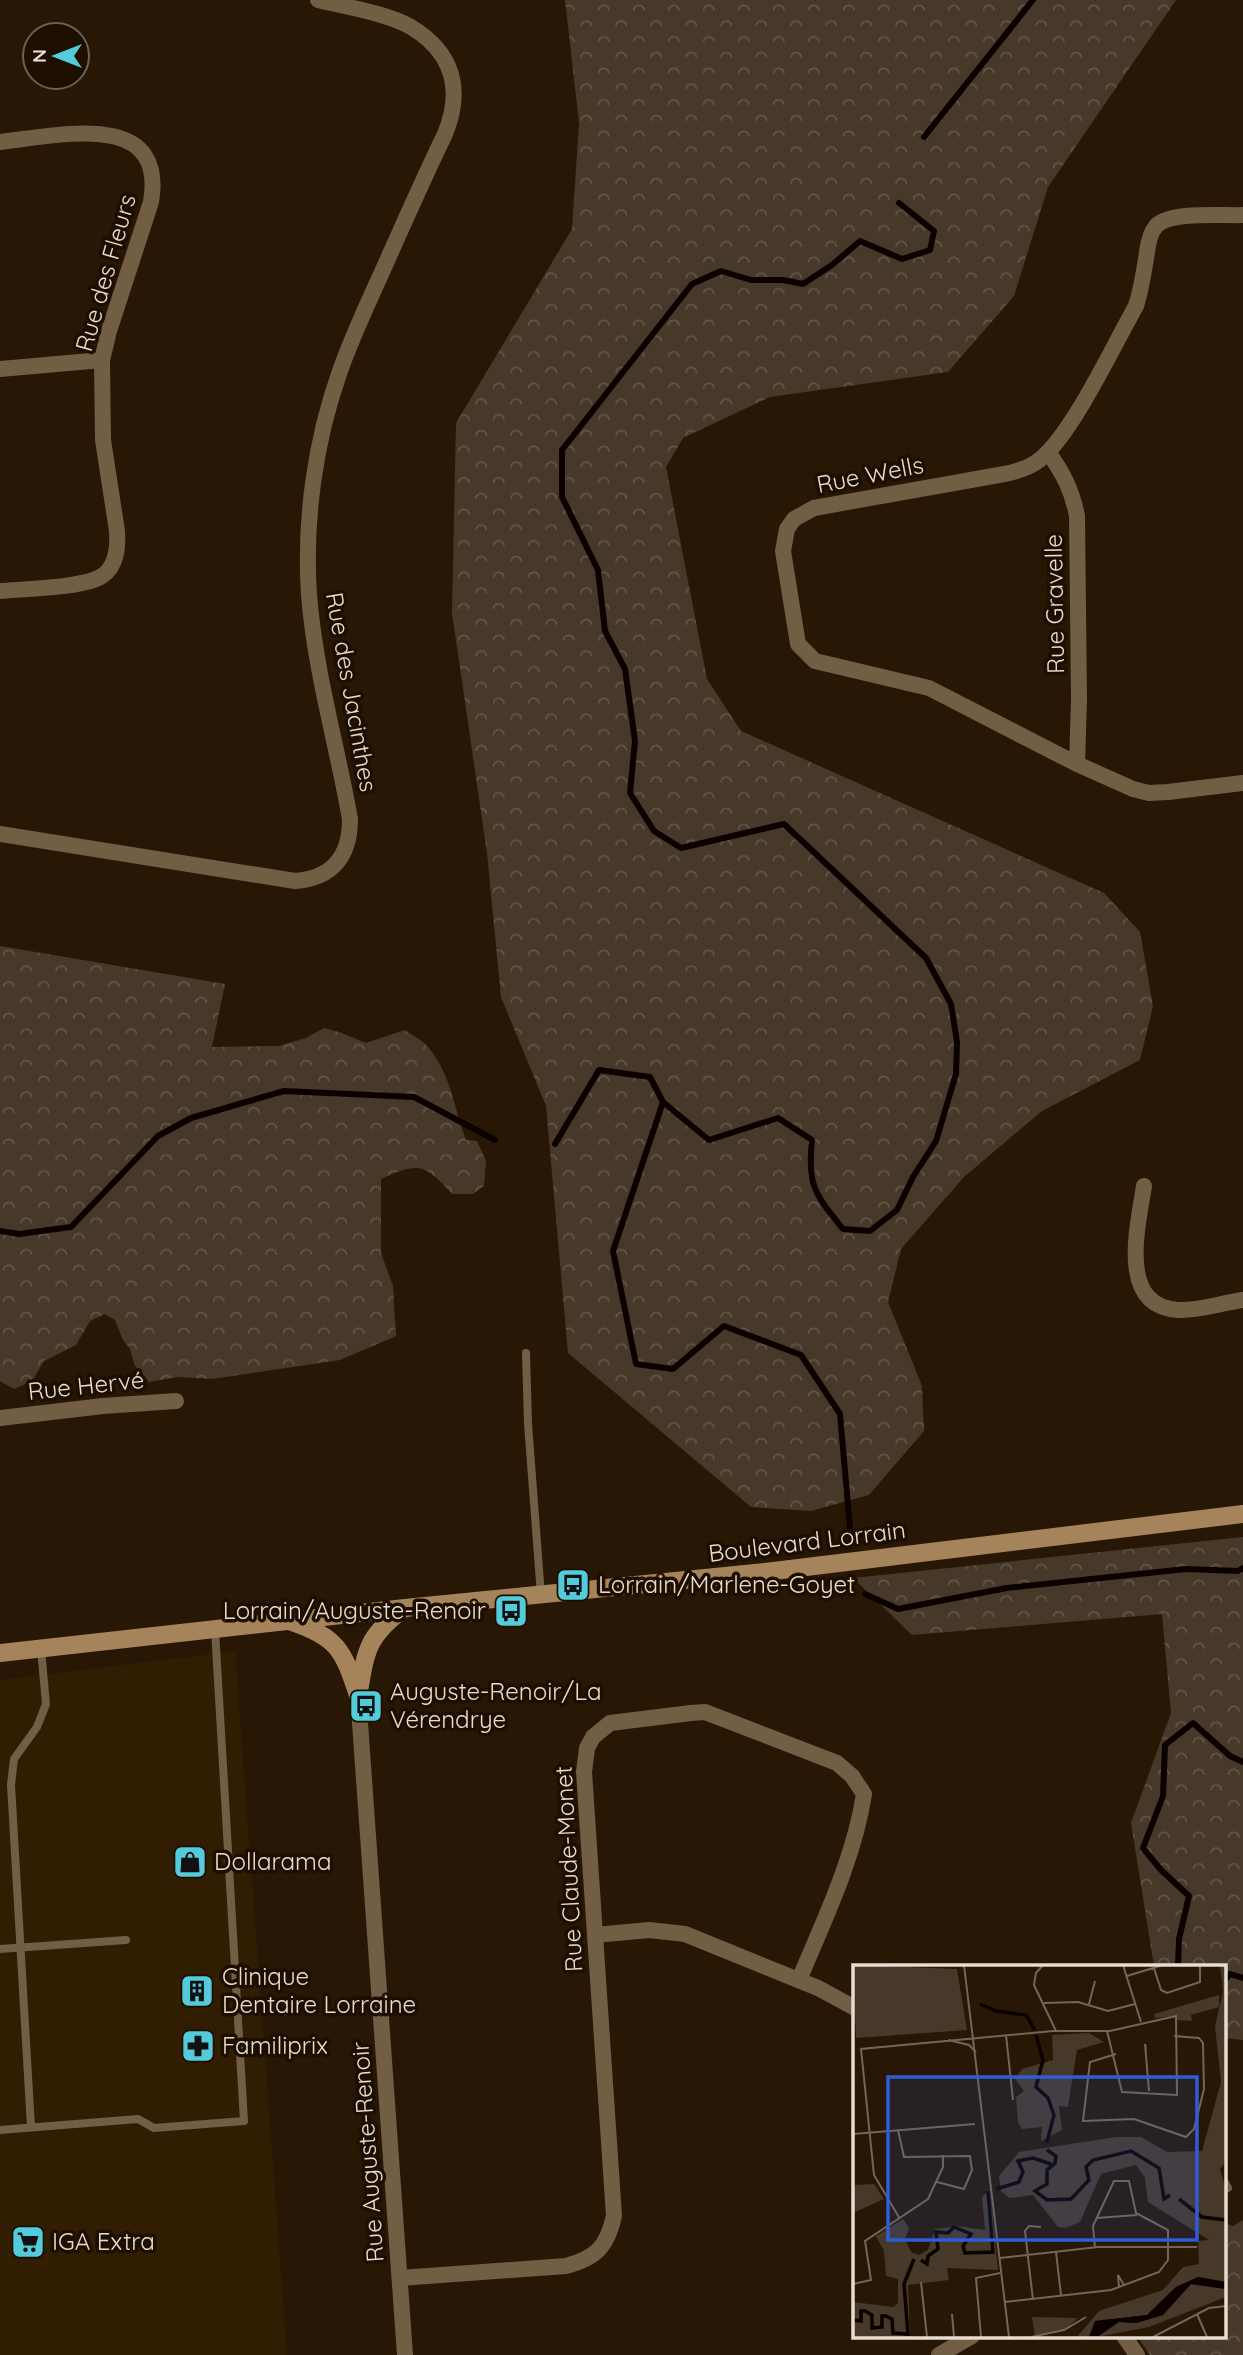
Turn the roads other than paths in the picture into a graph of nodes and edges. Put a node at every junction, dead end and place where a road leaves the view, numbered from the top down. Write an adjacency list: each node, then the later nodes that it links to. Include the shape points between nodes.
1 (318, 0): 10 (street, Rue des Jacinthes, via 411,27 448,64 454,84 453,114 340,372 314,481 309,596 350,838 340,860 321,876 282,881)
2 (0, 142): 4 (street, Rue des Fleurs, via 111,135 147,155 153,170 151,202)
3 (1243, 215): 6 (street, Rue Wells, via 1181,217 1157,226 1136,306 1067,428)
4 (102, 360): 5 (street); 7 (street, Rue des Fleurs, via 101,412 117,531 115,558 102,576 88,582)
5 (0, 369)
6 (1048, 452): 8 (street, Rue Gravelle, via 1068,483 1077,516); 8 (street, Rue Wells, via 1019,471 814,508 794,519 783,551 798,644 815,661 929,688)
7 (0, 591)
8 (1077, 764): 9 (street, Rue Wells, via 1149,793)
9 (1243, 783)
10 (0, 834)
11 (1144, 1186): 12 (street, via 1135,1252 1138,1282 1153,1303 1196,1310)
12 (1243, 1300)
13 (526, 1353): 17 (lane)
14 (176, 1401): 15 (street, Rue Hervé)
15 (0, 1418)
16 (1243, 1514): 17 (main road, Boulevard Lorrain)
17 (541, 1595): 18 (main road, Boulevard Lorrain)
18 (405, 1608): 19 (main road, Boulevard Lorrain); 23 (main road, via 374,1635)
19 (289, 1621): 20 (main road, Boulevard Lorrain); 23 (main road, via 338,1646)
20 (215, 1629): 21 (main road, Boulevard Lorrain); 30 (lane, via 244,2121 154,2128 138,2119)
21 (41, 1649): 22 (main road, Boulevard Lorrain); 26 (lane, via 46,1704 37,1727 14,1759 11,1785)
22 (0, 1653)
23 (358, 1695): 32 (street, Rue Auguste-Renoir)
24 (595, 1935): 28 (street, via 649,1930 685,1934); 28 (street, Rue Claude-Monet, via 584,1772 587,1748 610,1723 705,1712 837,1763 864,1794 859,1828); 32 (street, Rue Claude-Monet, via 614,2216 603,2245 595,2255 566,2266)
25 (126, 1940): 26 (lane)
26 (20, 1948): 27 (lane); 30 (lane)
27 (0, 1949)
28 (799, 1980): 29 (street)
29 (853, 2007)
30 (32, 2127): 31 (lane)
31 (0, 2130)
32 (400, 2278): 35 (street, Rue Auguste-Renoir)
33 (969, 2338): 36 (street)
34 (1125, 2338): 37 (street)
35 (405, 2355)
36 (939, 2355)
37 (1137, 2355)

